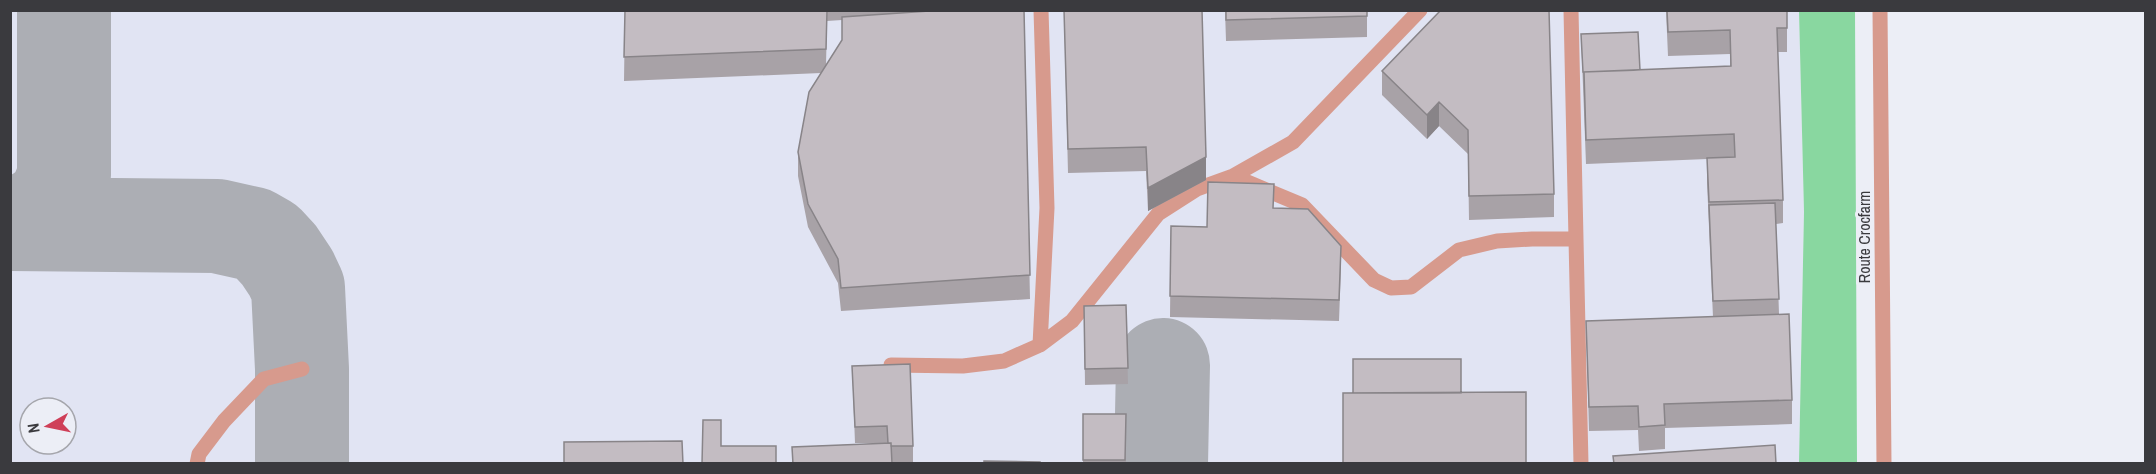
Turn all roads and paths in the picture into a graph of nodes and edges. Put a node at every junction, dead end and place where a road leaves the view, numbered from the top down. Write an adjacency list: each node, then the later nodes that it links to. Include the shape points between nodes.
1 (1041, 10): 7 (street, via 1047,208)
2 (1420, 10): 5 (street, via 1293,142)
3 (1571, 10): 6 (street)
4 (1880, 10): 12 (street, Route Crocfarm)
5 (1233, 176): 6 (street, via 1302,206 1374,280 1391,288 1411,287 1459,250 1497,241); 7 (street, via 1197,189 1158,214 1072,321)
6 (1575, 240): 11 (street)
7 (1040, 345): 8 (street, via 1004,361 963,366)
8 (876, 365)
9 (302, 369): 10 (street, via 264,379 224,421 199,454)
10 (197, 464)
11 (1581, 464)
12 (1884, 464)

